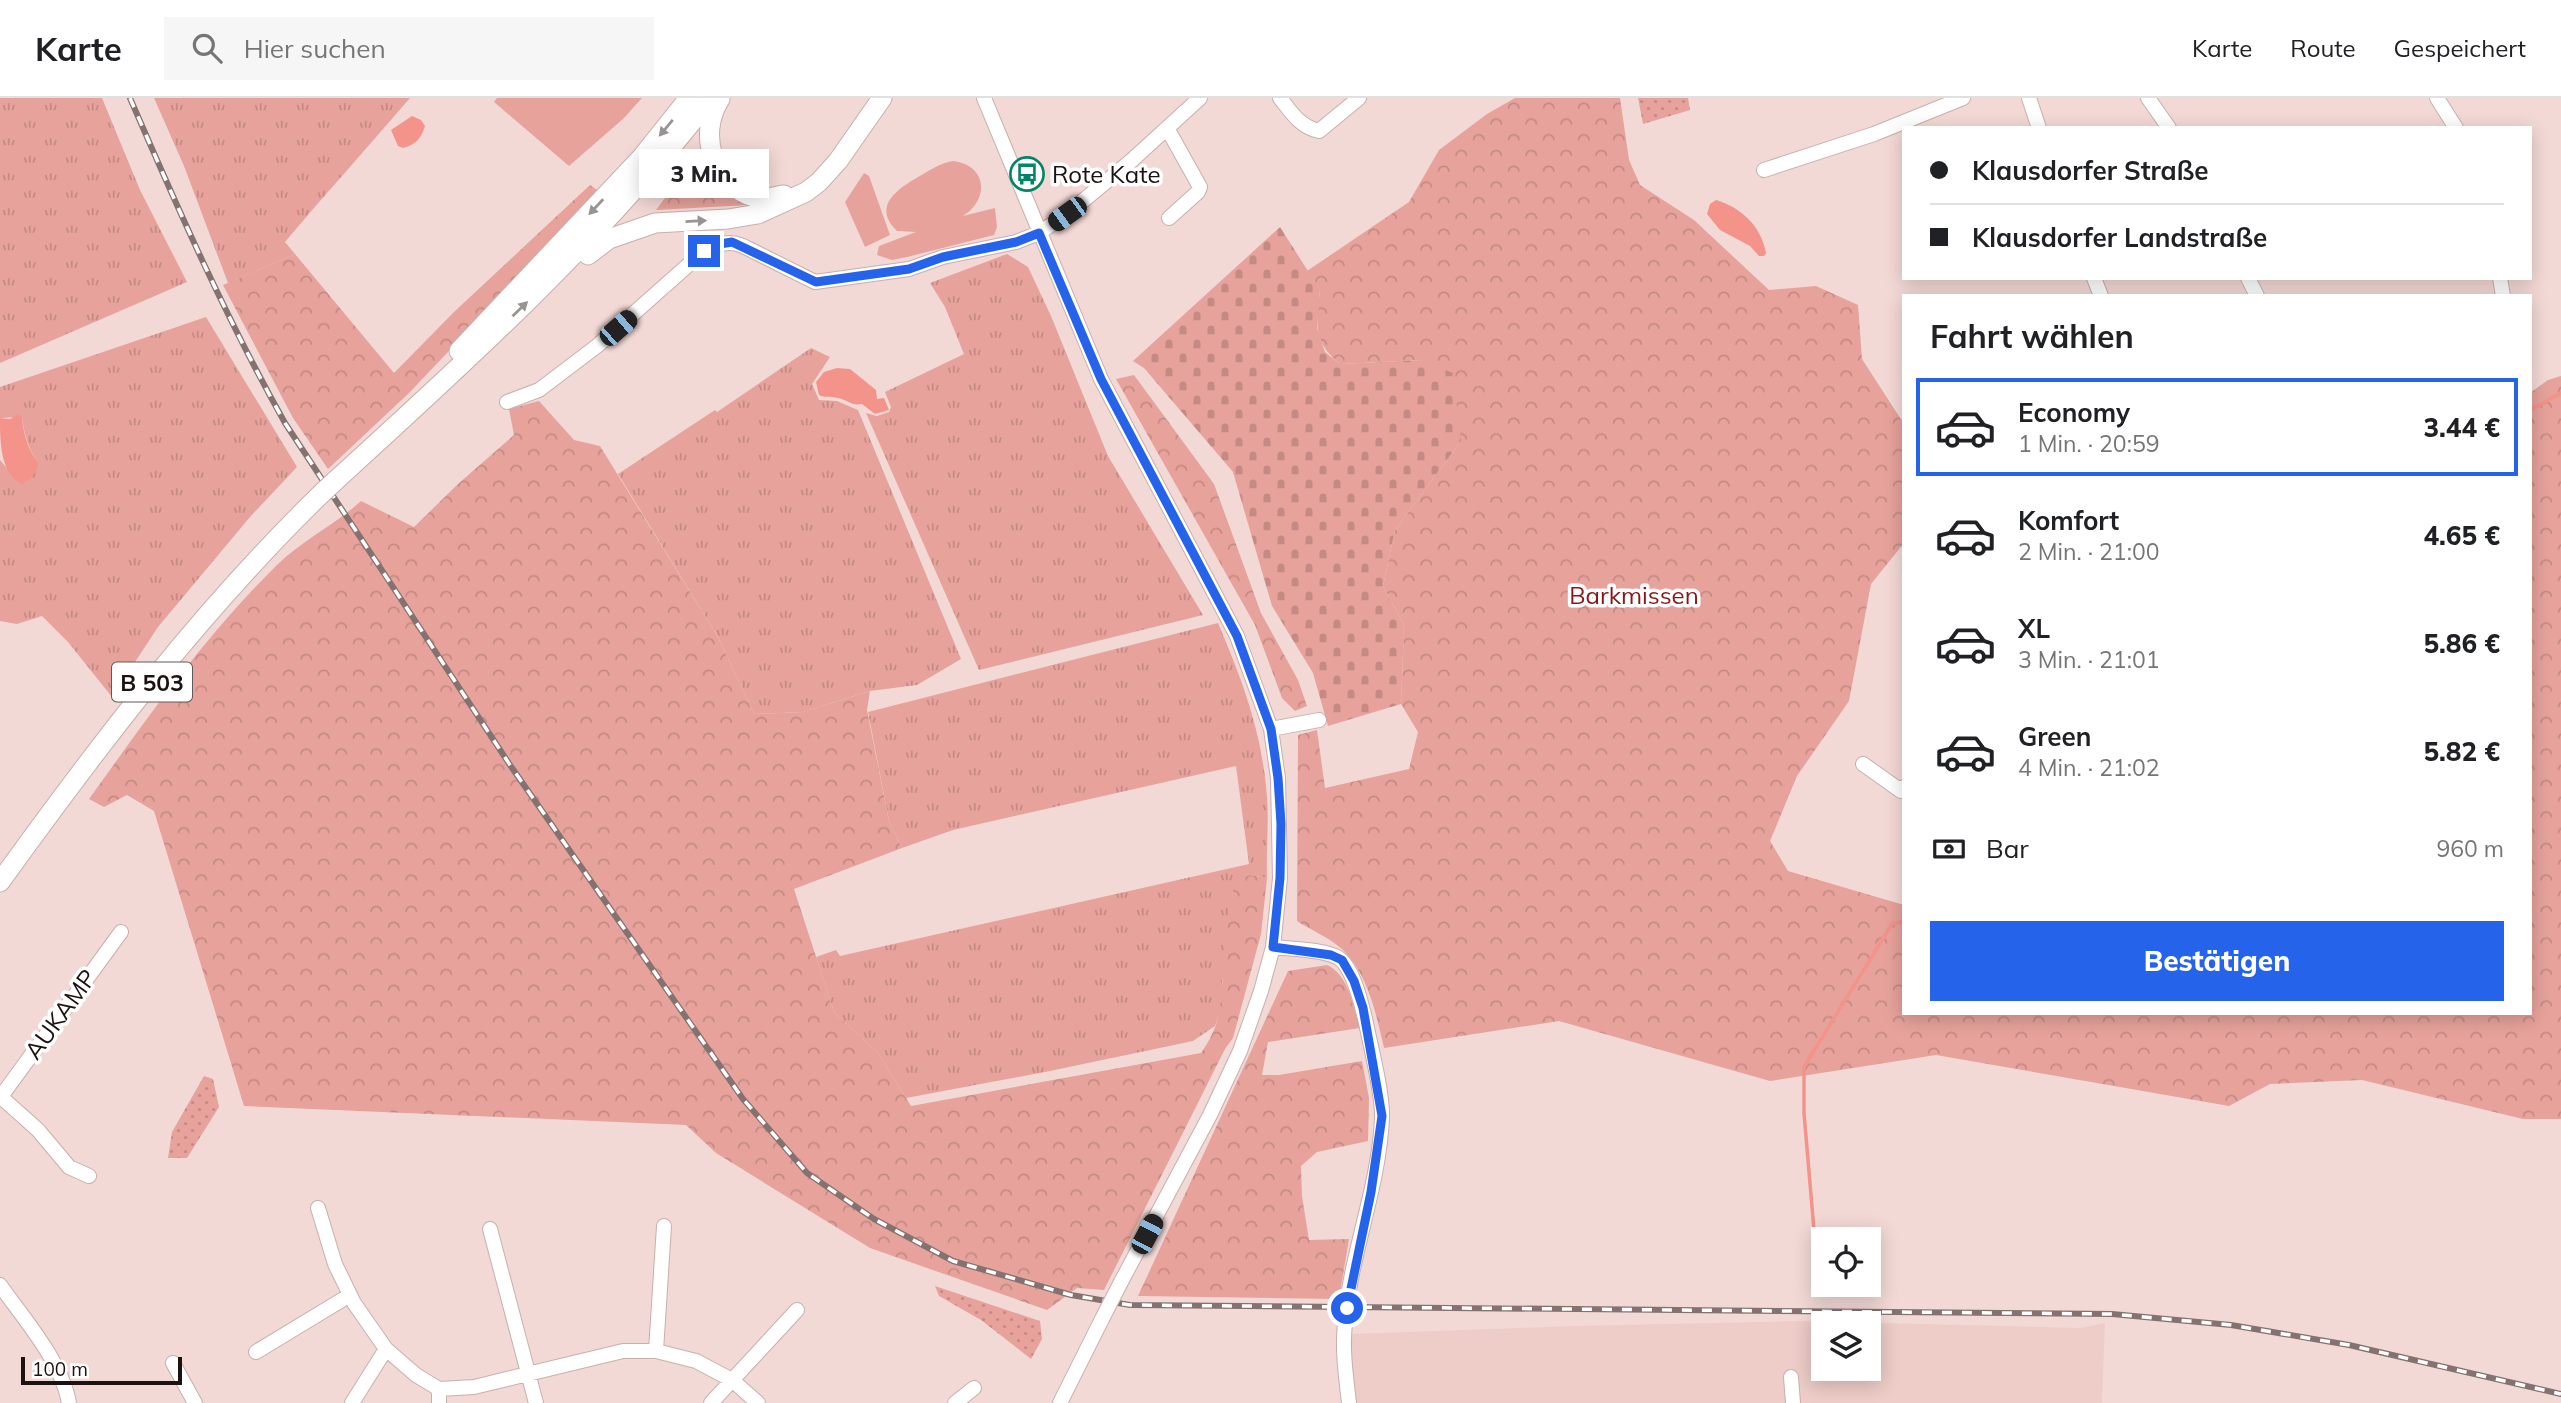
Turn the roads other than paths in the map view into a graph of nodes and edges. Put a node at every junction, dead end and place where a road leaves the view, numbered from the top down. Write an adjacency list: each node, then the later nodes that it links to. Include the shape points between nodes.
1 (690, 98): 25 (highway, B 503, one-way to 25, via 625,176)
2 (711, 98): 23 (highway, B 503, via 671,149)
3 (720, 98): 20 (highway, via 707,132 723,175 740,191 760,199)
4 (873, 98): 18 (highway)
5 (882, 98): 18 (highway)
6 (985, 98): 22 (street)
7 (1200, 98): 17 (street)
8 (1280, 98): 9 (street, via 1299,122 1319,131)
9 (1359, 98)
10 (1963, 98): 19 (street, via 1874,134)
11 (2029, 98): 14 (street)
12 (2148, 98): 15 (street)
13 (2437, 98): 16 (street)
14 (2038, 126)
15 (2168, 126)
16 (2455, 126)
17 (1167, 128): 21 (street, via 1200,187); 22 (street)
18 (858, 132): 20 (highway, via 838,161)
19 (1764, 170)
20 (806, 192): 23 (highway, one-way to 20, via 609,239 655,223 758,214)
21 (1169, 218)
22 (1039, 233): 24 (street, via 909,269 816,282 743,246 720,244 704,251 540,390); 27 (street, via 1101,379 1237,636)
23 (547, 284): 25 (highway, B 503, one-way to 23)
24 (507, 402)
25 (335, 481): 30 (highway, B 503, bridge, via 167,662)
26 (1319, 720): 27 (street)
27 (1271, 729): 32 (street, via 1281,824)
28 (1863, 764): 29 (street)
29 (1902, 789)
30 (0, 882)
31 (121, 932): 33 (street, AUKAMP)
32 (1273, 947): 57 (street, bridge, via 1240,1051); 58 (street, via 1342,960 1363,1008 1372,1052 1382,1116 1345,1322)
33 (0, 1097): 34 (street, AUKAMP, via 38,1130 69,1167)
34 (89, 1176)
35 (317, 1208): 39 (street)
36 (664, 1226): 42 (street)
37 (490, 1229): 45 (street)
38 (0, 1285): 50 (street, via 56,1367)
39 (350, 1295): 41 (street); 43 (street)
40 (797, 1310): 47 (street)
41 (386, 1349): 49 (street); 52 (street)
42 (656, 1350): 45 (street, via 623,1350); 47 (street, via 696,1361)
43 (256, 1352)
44 (173, 1363): 51 (street)
45 (528, 1373): 49 (street); 53 (street)
46 (1791, 1377): 59 (street)
47 (732, 1380): 54 (street); 55 (street)
48 (974, 1388): 56 (street)
49 (439, 1396)
50 (69, 1403)
51 (195, 1403)
52 (352, 1403)
53 (536, 1403)
54 (711, 1403)
55 (758, 1403)
56 (955, 1403)
57 (1060, 1403)
58 (1349, 1403)
59 (1793, 1403)

